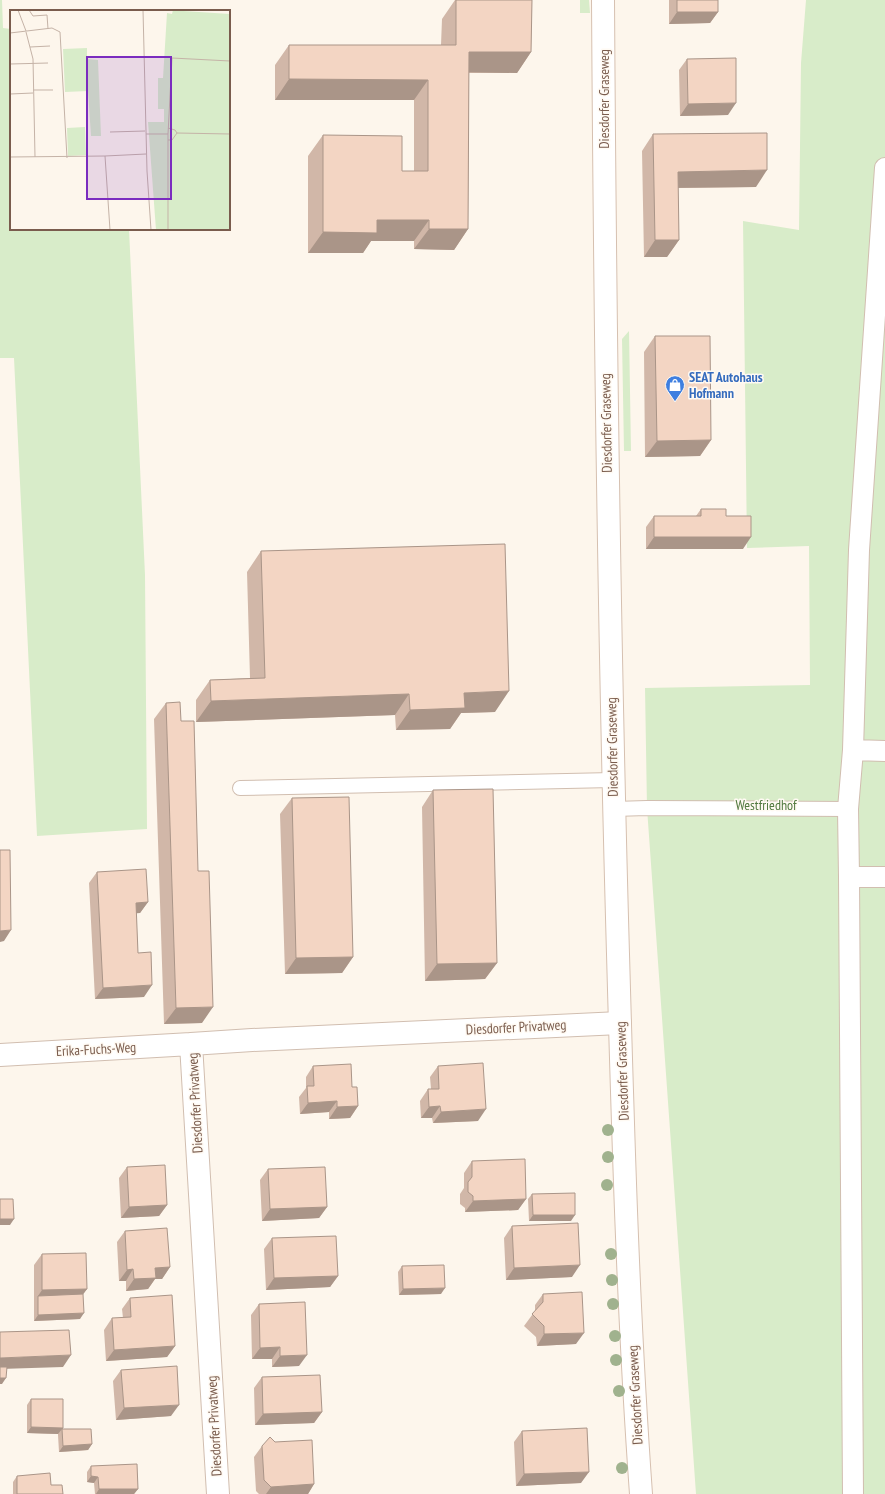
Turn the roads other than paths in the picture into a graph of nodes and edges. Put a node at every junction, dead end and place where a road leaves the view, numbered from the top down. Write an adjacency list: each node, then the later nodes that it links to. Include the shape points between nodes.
1 (603, 0): 5 (main road, Diesdorfer Graseweg)
2 (885, 168): 3 (street, via 859,550)
3 (853, 750): 4 (street); 8 (street)
4 (885, 751)
5 (613, 780): 6 (lane); 7 (main road, Diesdorfer Graseweg)
6 (240, 788)
7 (614, 809): 8 (lane); 11 (main road, Diesdorfer Graseweg)
8 (848, 809): 9 (street)
9 (849, 877): 10 (street); 16 (street)
10 (885, 877)
11 (620, 1023): 12 (main road, Diesdorfer Privatweg); 15 (main road, Diesdorfer Graseweg)
12 (192, 1044): 13 (main road, Erika-Fuchs-Weg); 14 (main road, Diesdorfer Privatweg)
13 (0, 1055)
14 (218, 1494)
15 (641, 1494)
16 (853, 1494)

